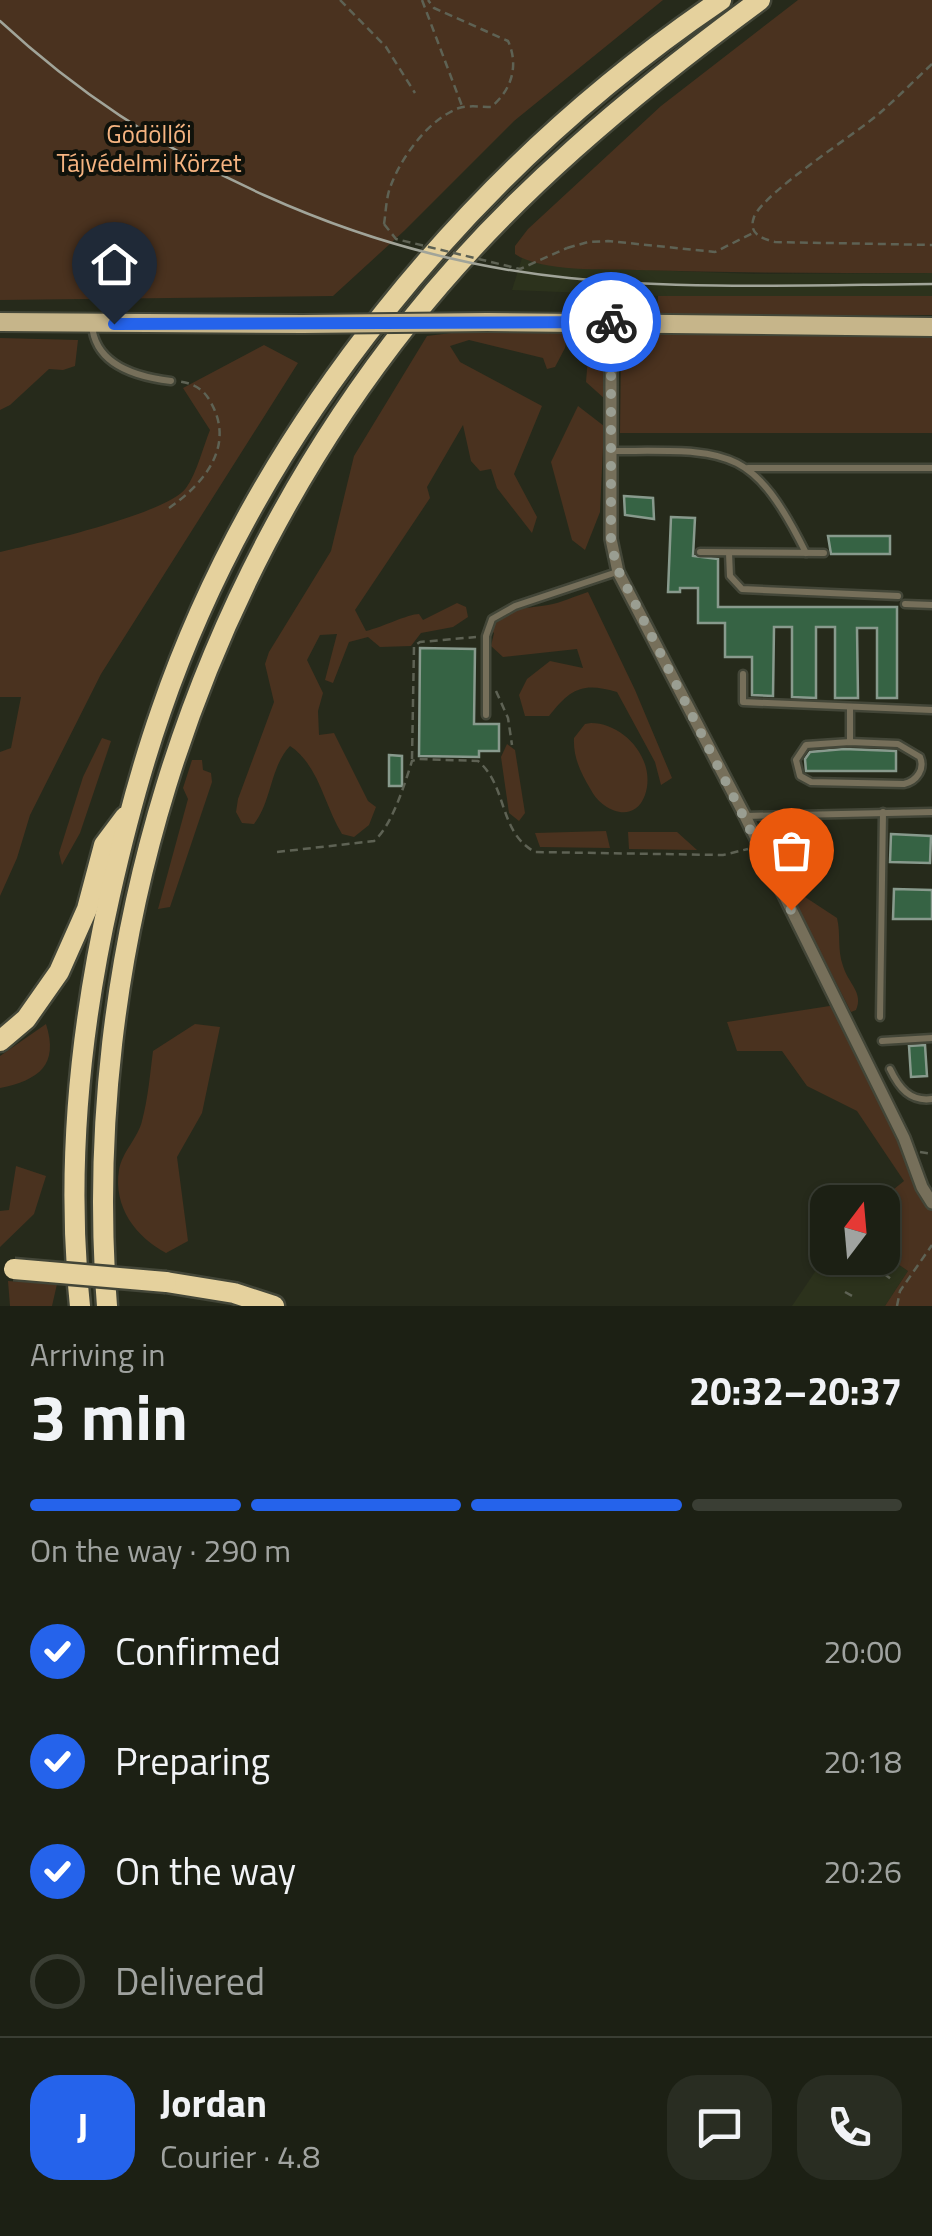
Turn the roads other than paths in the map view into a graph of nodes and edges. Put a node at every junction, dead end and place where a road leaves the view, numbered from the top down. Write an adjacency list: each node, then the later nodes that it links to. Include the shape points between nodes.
1 (721, 0): 26 (highway, via 600,92 502,181 415,275 327,388 199,616)
2 (760, 0): 39 (highway, via 610,115 444,281 330,432 257,560 188,718 132,920 110,1055 102,1192)
3 (0, 322): 5 (main road)
4 (611, 322): 5 (main road, bridge); 6 (main road); 8 (street)
5 (92, 324): 7 (lane, via 105,357 124,370)
6 (932, 326)
7 (171, 381)
8 (610, 452): 9 (lane, via 691,451); 15 (street)
9 (747, 468): 10 (lane); 13 (lane, via 778,500)
10 (932, 468)
11 (700, 552): 12 (lane)
12 (729, 552): 13 (lane); 16 (lane, via 730,576 742,589)
13 (806, 553): 14 (lane)
14 (824, 553)
15 (618, 572): 22 (lane, via 495,616 486,636); 29 (street)
16 (898, 596)
17 (905, 604): 18 (lane)
18 (932, 604)
19 (743, 674): 20 (lane, via 744,702)
20 (850, 707): 21 (lane); 23 (lane)
21 (932, 710)
22 (486, 715)
23 (850, 742): 24 (lane, via 904,745); 24 (lane, via 806,745 796,760 800,776 811,782 904,784 916,778)
24 (922, 762): 25 (lane)
25 (932, 762)
26 (129, 812): 32 (highway, via 104,845 87,909 59,972 26,1019); 38 (highway, via 83,1052 76,1187)
27 (882, 812): 28 (lane); 29 (lane); 30 (lane)
28 (932, 812)
29 (745, 816): 36 (street)
30 (880, 1016)
31 (932, 1038): 33 (lane)
32 (0, 1041)
33 (882, 1041)
34 (890, 1069): 35 (lane, via 905,1092)
35 (932, 1099)
36 (932, 1203)
37 (7, 1269): 40 (highway, bridge, via 166,1282)
38 (80, 1306)
39 (107, 1306)
40 (274, 1306)

